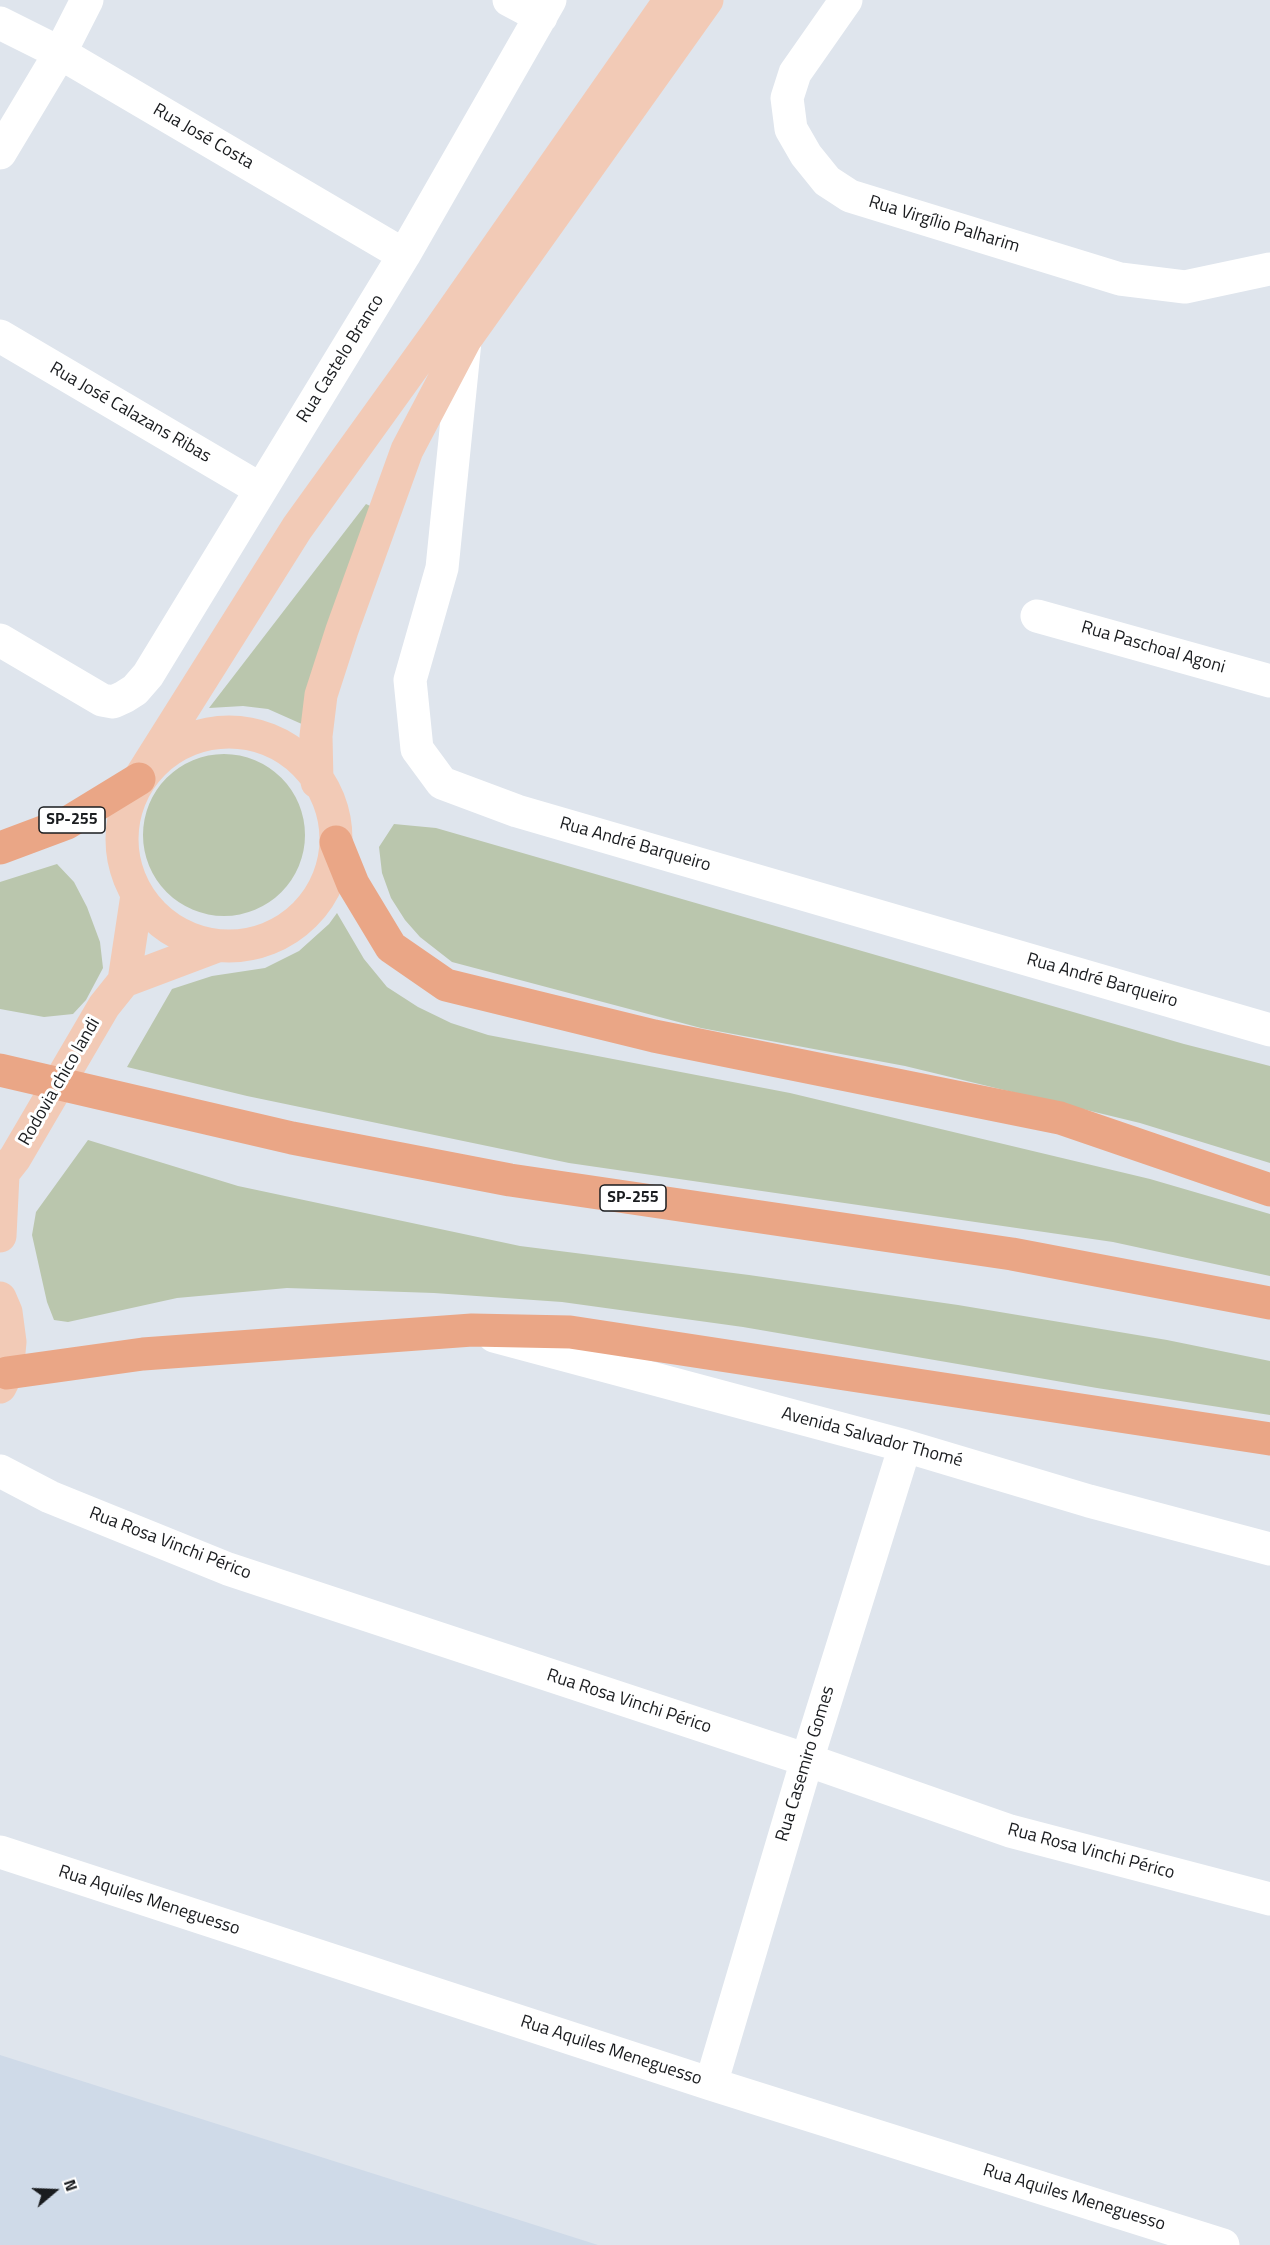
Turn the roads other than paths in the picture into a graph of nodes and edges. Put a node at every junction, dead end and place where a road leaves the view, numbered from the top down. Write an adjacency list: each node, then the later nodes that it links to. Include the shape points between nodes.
1 (87, 0): 8 (street)
2 (509, 0): 6 (street)
3 (670, 0): 18 (main road, via 297,528)
4 (707, 0): 13 (main road)
5 (846, 0): 11 (street, Rua Virgílio Palharim, via 795,73 787,98 791,129 806,155 834,186 850,196 1120,279 1185,287)
6 (545, 9): 10 (street, Rua Castelo Branco)
7 (0, 23): 8 (street, Rua José Costa)
8 (60, 53): 9 (street); 10 (street, Rua José Costa)
9 (0, 153)
10 (404, 255): 14 (street, Rua Castelo Branco)
11 (1270, 269)
12 (0, 336): 14 (street, Rua José Calazans Ribas)
13 (465, 340): 19 (main road, via 407,450 342,630 321,695 316,736); 25 (street, Rua André Barqueiro, via 442,568 410,680 417,749 442,783 517,811)
14 (260, 489): 16 (street, Rua Castelo Branco, via 148,675 135,690 113,702 102,700)
15 (1037, 616): 17 (street, Rua Paschoal Agoni)
16 (0, 640)
17 (1270, 681)
18 (139, 779): 19 (main road, via 181,742 215,732 252,733 285,747 313,771); 21 (highway, SP-255, via 67,823); 22 (main road, via 122,826 122,856)
19 (317, 782): 20 (main road, via 335,822)
20 (336, 842): 23 (main road, via 330,877 312,907 285,931 252,944); 28 (highway, via 353,885 391,947 446,985 654,1036 1060,1118)
21 (0, 848)
22 (137, 895): 23 (main road, via 167,927 191,940); 24 (main road)
23 (217, 946): 24 (main road)
24 (114, 994): 27 (main road, Rodovia chico landi)
25 (1270, 1030)
26 (0, 1070): 31 (highway, SP-255, via 292,1138 510,1180 1012,1254)
27 (6, 1170): 29 (main road)
28 (1270, 1190)
29 (0, 1236)
30 (0, 1298): 33 (main road, via 10,1342)
31 (1270, 1303)
32 (472, 1330): 33 (highway, via 143,1354); 34 (highway, via 570,1332); 35 (street, Avenida Salvador Thomé)
33 (3, 1380)
34 (1270, 1439)
35 (905, 1446): 37 (street, Avenida Salvador Thomé); 38 (street, Rua Casemiro Gomes)
36 (0, 1471): 38 (street, Rua Rosa Vinchi Périco, via 50,1497 228,1569)
37 (1270, 1549)
38 (807, 1760): 40 (street, Rua Rosa Vinchi Périco, via 1011,1831); 41 (street, Rua Casemiro Gomes)
39 (0, 1852): 41 (street, Rua Aquiles Meneguesso)
40 (1270, 1899)
41 (711, 2084): 42 (street, Rua Aquiles Meneguesso)
42 (1223, 2245)

